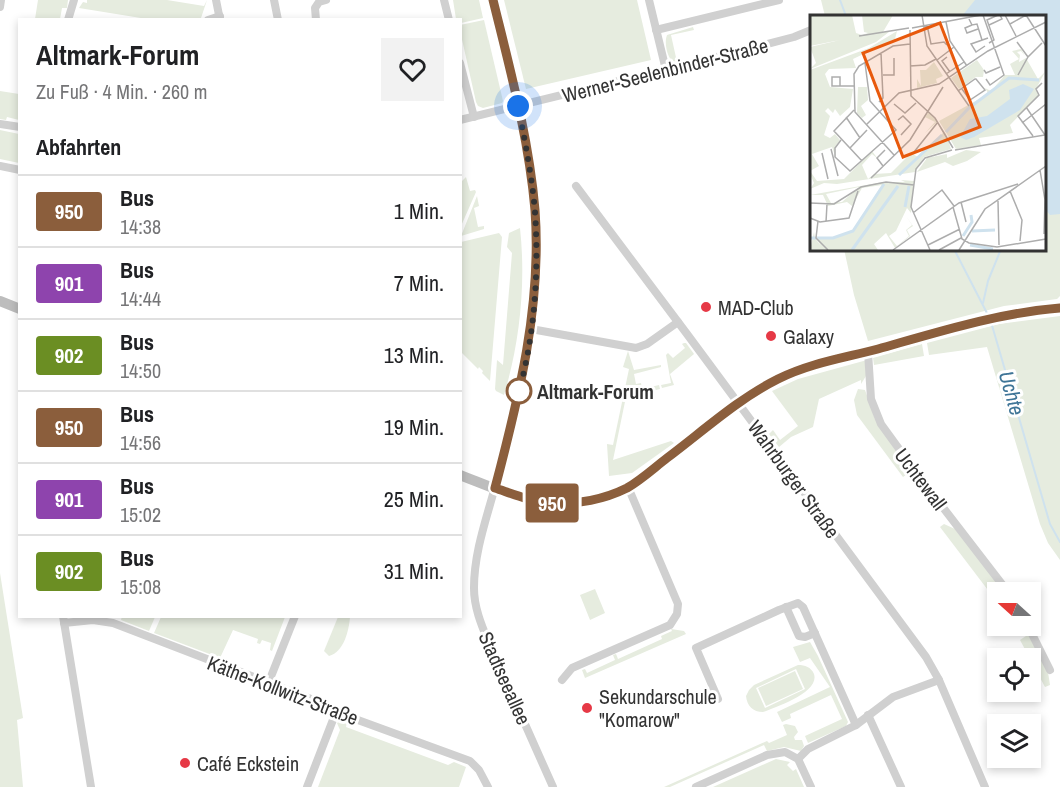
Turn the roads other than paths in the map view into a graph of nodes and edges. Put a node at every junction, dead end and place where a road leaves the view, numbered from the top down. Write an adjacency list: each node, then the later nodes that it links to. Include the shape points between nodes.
1 (2, 0): 10 (street)
2 (74, 0): 11 (street)
3 (216, 0): 12 (street)
4 (274, 0): 13 (street)
5 (326, 0): 14 (street, via 315,8)
6 (444, 0): 15 (street)
7 (494, 0): 20 (street, Stadtseeallee)
8 (649, 0): 16 (street)
9 (778, 0): 16 (street)
10 (0, 7)
11 (69, 18)
12 (220, 18)
13 (278, 18)
14 (316, 18)
15 (448, 18)
16 (656, 30): 18 (street)
17 (810, 30): 18 (street, Werner-Seelenbinder-Straße)
18 (666, 70): 20 (street, Werner-Seelenbinder-Straße)
19 (463, 83): 21 (street)
20 (518, 106): 21 (street, Werner-Seelenbinder-Straße); 32 (street, Stadtseeallee, via 535,212)
21 (474, 117): 22 (street, Werner-Seelenbinder-Straße)
22 (462, 120)
23 (0, 124): 24 (street)
24 (18, 127)
25 (0, 166): 26 (street)
26 (18, 170)
27 (576, 186): 31 (street, Wahrburger Straße)
28 (0, 301): 29 (street)
29 (18, 308)
30 (1060, 308): 33 (street, via 981,321)
31 (678, 322): 32 (street, via 636,348); 34 (street, Wahrburger Straße)
32 (531, 330): 37 (street, Stadtseeallee)
33 (868, 351): 34 (street, via 796,371); 38 (street, Uchtewall, via 871,399 881,424)
34 (739, 404): 36 (street); 46 (street, Wahrburger Straße)
35 (462, 476): 37 (street)
36 (627, 487): 37 (street, via 590,500 562,504 539,502); 45 (street, via 678,604 677,614 670,625 572,668)
37 (495, 488): 56 (street, Stadtseeallee, via 477,556 477,609)
38 (1000, 582)
39 (786, 607): 42 (street, via 800,604); 42 (street, via 799,636); 48 (street, via 696,648)
40 (294, 618): 47 (street)
41 (64, 620): 47 (street, Käthe-Kollwitz-Straße, via 112,623); 53 (street)
42 (815, 633): 51 (street)
43 (1033, 636): 44 (street)
44 (1050, 670)
45 (562, 680)
46 (939, 680): 50 (street, via 893,697); 60 (street, Wahrburger Straße)
47 (268, 684): 49 (street, Käthe-Kollwitz-Straße)
48 (718, 699)
49 (336, 712): 54 (street); 55 (street, Käthe-Kollwitz-Straße, via 470,761)
50 (868, 715): 51 (street); 59 (street)
51 (856, 724): 52 (street, via 808,749)
52 (798, 759): 57 (street, via 786,752 776,752); 58 (street)
53 (91, 787)
54 (307, 787)
55 (488, 787)
56 (553, 787)
57 (696, 787)
58 (811, 787)
59 (901, 787)
60 (985, 787)

